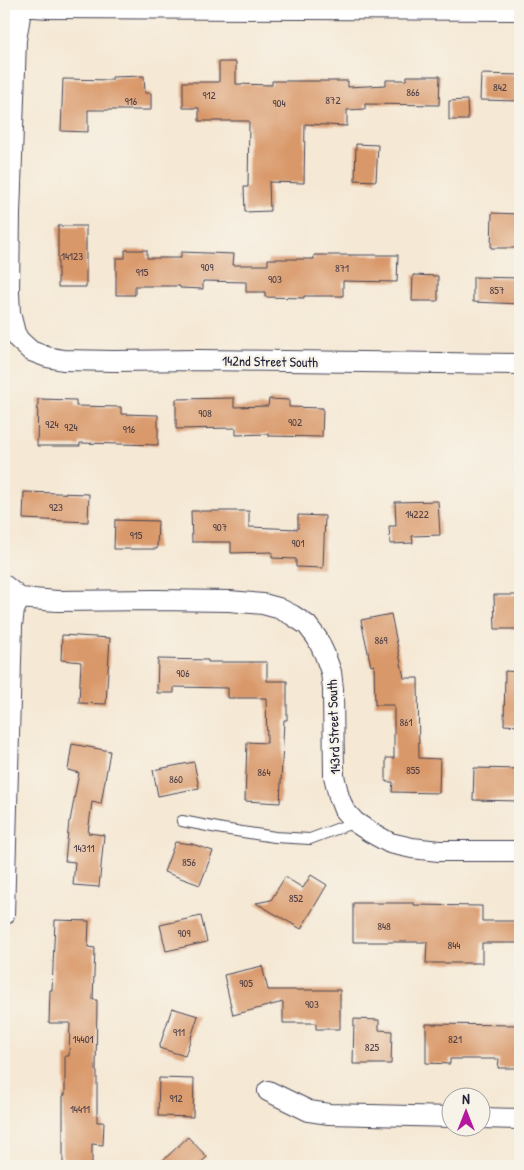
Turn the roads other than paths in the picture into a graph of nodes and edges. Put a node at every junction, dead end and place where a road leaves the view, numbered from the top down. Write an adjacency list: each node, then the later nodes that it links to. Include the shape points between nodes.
1 (16, 5): 2 (street, via 49,8); 3 (street)
2 (520, 10)
3 (7, 214): 4 (street, 142nd Street South, via 10,313 15,333 31,351 47,357 114,361)
4 (520, 364)
5 (4, 585): 6 (street)
6 (20, 598): 8 (street, 143rd Street South, via 264,604 278,608 307,625 317,638 331,672 334,776 344,810); 10 (street, via 12,626)
7 (182, 820): 8 (lane, via 223,829 310,839)
8 (356, 822): 9 (street, 143rd Street South, via 390,843 412,848)
9 (520, 851)
10 (4, 915)
11 (268, 1091): 12 (street, via 309,1111 329,1114)
12 (442, 1117)
13 (492, 1118): 14 (street)
14 (520, 1119)

